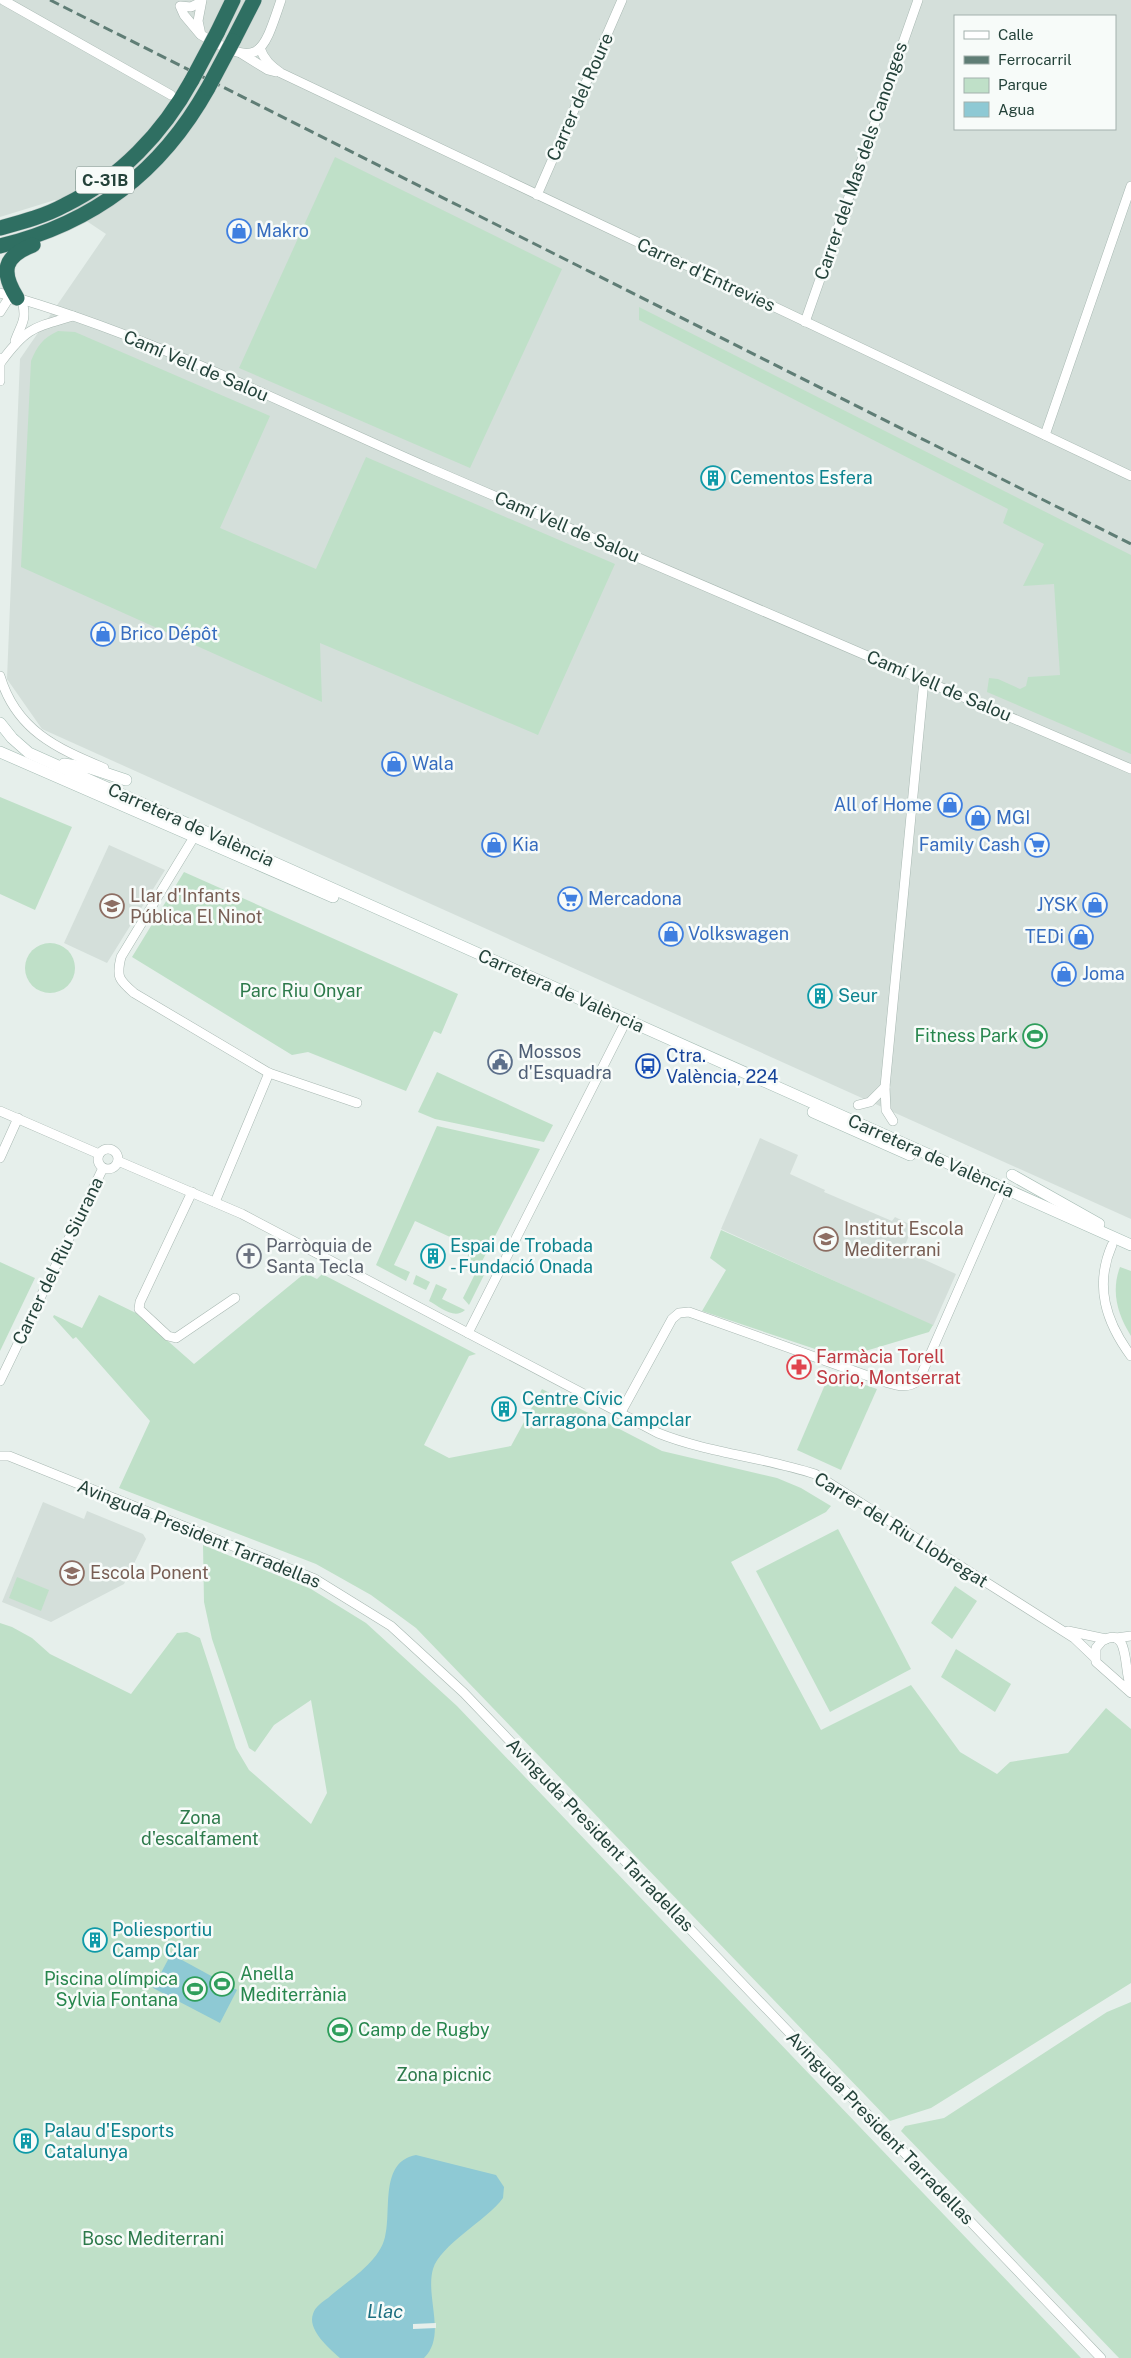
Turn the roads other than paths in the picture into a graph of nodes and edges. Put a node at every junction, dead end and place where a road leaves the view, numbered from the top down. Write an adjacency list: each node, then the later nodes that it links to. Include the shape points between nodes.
1 (3, 0): 12 (street)
2 (233, 0): 12 (highway, C-31B, bridge, via 192,80)
3 (254, 0): 15 (highway, C-31B, bridge, via 185,126 143,174)
4 (281, 0): 9 (street, via 269,34)
5 (622, 0): 14 (street, Carrer del Roure)
6 (918, 0): 22 (street, Carrer del Mas dels Canonges)
7 (202, 1): 8 (street, via 198,21); 8 (street, via 191,7 180,6)
8 (201, 35): 10 (street, Carrer d'Entrevies)
9 (260, 48): 10 (street, via 255,53); 11 (street, Carrer d'Entrevies, via 269,64)
10 (242, 54): 11 (street, Carrer d'Entrevies, via 268,70)
11 (281, 73): 14 (street, Carrer d'Entrevies)
12 (178, 95): 16 (highway, C-31B, via 153,138 111,176 64,206)
13 (1131, 186): 26 (street)
14 (537, 195): 22 (street, Carrer d'Entrevies)
15 (73, 222): 17 (highway, C-31B); 19 (highway, via 53,238 11,256 6,266 6,279)
16 (0, 228)
17 (0, 246)
18 (0, 294): 19 (street, Camí Vell de Salou)
19 (18, 298): 20 (street, via 7,301); 21 (street, Camí Vell de Salou); 23 (street, via 26,314)
20 (0, 312)
21 (73, 316): 23 (street, via 33,328); 29 (street, Camí Vell de Salou, via 130,336)
22 (805, 322): 26 (street, Carrer d'Entrevies)
23 (13, 346): 24 (street)
24 (0, 360): 25 (street)
25 (0, 381)
26 (1045, 435): 27 (street, Carrer d'Entrevies)
27 (1131, 476)
28 (0, 676): 34 (street, Carretera de València, via 10,701 38,734)
29 (924, 680): 33 (street, Camí Vell de Salou); 38 (street)
30 (0, 723): 32 (main road, Carretera de València, via 29,752)
31 (0, 752): 35 (main road, Carretera de València)
32 (57, 765): 34 (main road, via 90,768); 52 (main road, Carretera de València)
33 (1131, 769)
34 (126, 780)
35 (194, 837): 36 (main road, Carretera de València); 37 (street, via 121,956 118,974 121,982 134,993)
36 (623, 1026): 50 (main road, Carretera de València); 56 (street)
37 (269, 1074): 39 (street); 51 (street)
38 (884, 1087): 40 (street, via 870,1102); 43 (street, via 886,1110)
39 (357, 1103)
40 (858, 1105)
41 (0, 1111): 42 (street)
42 (18, 1118): 44 (street); 45 (street)
43 (893, 1121)
44 (99, 1154): 46 (street, via 106,1149 114,1150); 47 (street, via 98,1162)
45 (0, 1158)
46 (118, 1161): 47 (street, via 112,1168); 49 (street, Carrer del Riu Llobregat)
47 (103, 1168): 58 (street, Carrer del Riu Siurana)
48 (1012, 1175): 52 (main road)
49 (192, 1192): 51 (street, Carrer del Riu Llobregat); 55 (street, via 139,1309 168,1336 176,1338)
50 (1000, 1195): 53 (main road, Carretera de València); 59 (street, via 919,1380 913,1385 905,1387 882,1381 689,1312 679,1313 672,1319)
51 (215, 1202): 56 (street, Carrer del Riu Llobregat)
52 (1131, 1244)
53 (1112, 1245): 54 (main road, Carretera de València); 57 (street, via 1104,1266 1104,1302 1108,1318)
54 (1131, 1253)
55 (235, 1298)
56 (468, 1333): 59 (street, Carrer del Riu Llobregat)
57 (1131, 1356)
58 (0, 1380)
59 (620, 1414): 61 (street, Carrer del Riu Llobregat, via 688,1445 815,1474)
60 (0, 1456): 69 (street, Avinguda President Tarradellas, via 9,1456 315,1579 391,1626 464,1693)
61 (1053, 1626): 63 (street, Carrer del Riu Llobregat, via 1075,1634); 64 (street, Carrer del Riu Llobregat, via 1074,1638)
62 (1131, 1636): 63 (street, Carrer del Riu Llobregat)
63 (1111, 1639): 64 (street, via 1098,1644); 65 (street, via 1124,1643)
64 (1095, 1658): 66 (street, via 1098,1666)
65 (1129, 1659): 66 (street, via 1118,1671); 67 (street, via 1127,1675)
66 (1106, 1671): 68 (street)
67 (1131, 1687)
68 (1131, 1693)
69 (1101, 2358)

